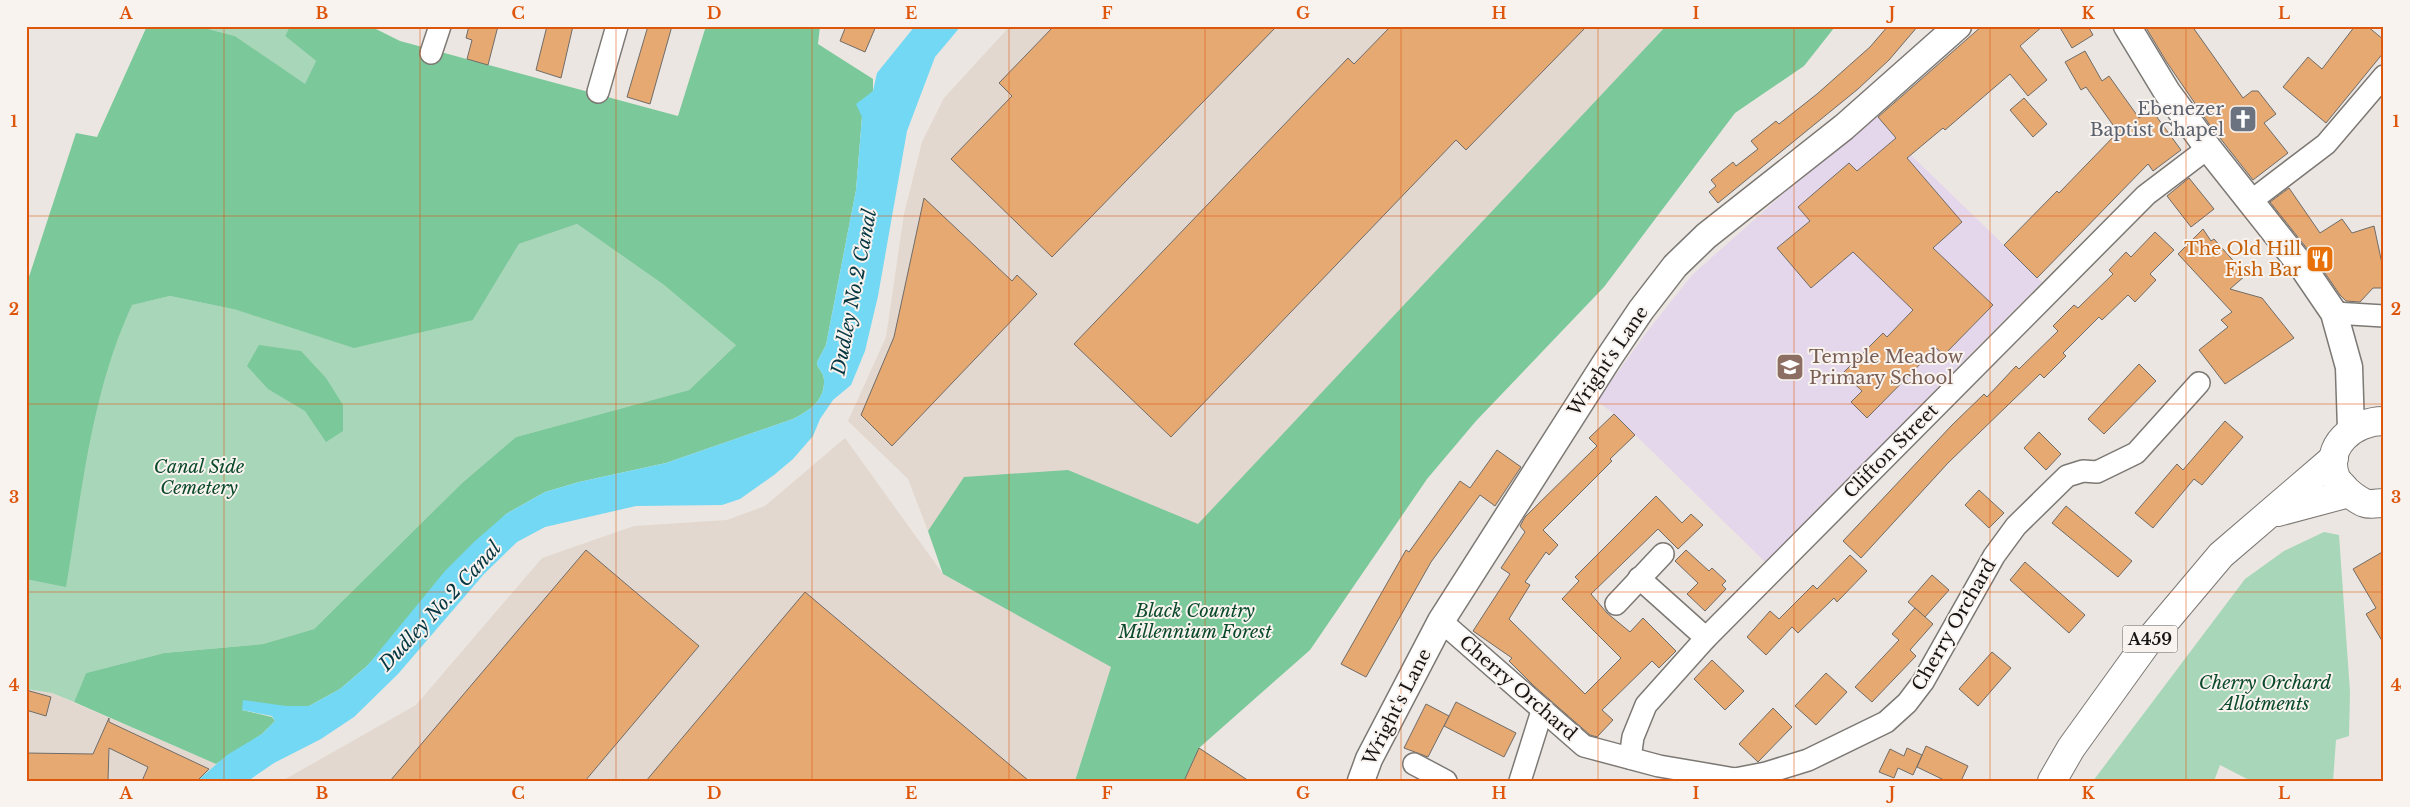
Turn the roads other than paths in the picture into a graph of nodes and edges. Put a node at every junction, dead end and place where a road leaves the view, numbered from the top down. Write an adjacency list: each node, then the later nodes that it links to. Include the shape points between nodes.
1 (440, 26): 5 (street)
2 (617, 26): 7 (street)
3 (1958, 26): 22 (street, Wright's Lane, via 1844,127 1706,236 1675,266 1608,359)
4 (2127, 26): 8 (street, via 2167,92)
5 (431, 53)
6 (2384, 76): 9 (street, via 2326,144)
7 (598, 92)
8 (2208, 148): 9 (street); 23 (street, Clifton Street, via 2146,195)
9 (2251, 200): 10 (street)
10 (2334, 313): 11 (street); 14 (street, via 2349,367)
11 (2384, 316)
12 (2198, 383): 25 (street, Cherry Orchard, via 2136,453 2097,472 2083,471 2067,476 2016,526 1994,556 1923,682 1907,703 1886,722 1808,760 1735,779)
13 (2384, 421): 14 (main road)
14 (2351, 429): 15 (main road, A459, via 2338,444)
15 (2334, 458): 16 (main road, via 2336,478); 18 (main road, A459)
16 (2349, 493): 17 (main road, via 2365,504); 18 (main road, A459)
17 (2384, 503)
18 (2268, 515): 30 (main road, A459, via 2221,554 2146,644 2071,748)
19 (1663, 554): 20 (street)
20 (1639, 578): 21 (street); 23 (street)
21 (1616, 604)
22 (1441, 621): 24 (street, Cherry Orchard); 27 (street, Wright's Lane)
23 (1706, 638): 25 (street, Clifton Street, via 1646,705 1633,736)
24 (1542, 710): 25 (street, Cherry Orchard, via 1584,746); 29 (street)
25 (1630, 758)
26 (1414, 764): 28 (street)
27 (1361, 781)
28 (1446, 781)
29 (1520, 781)
30 (2052, 781)

